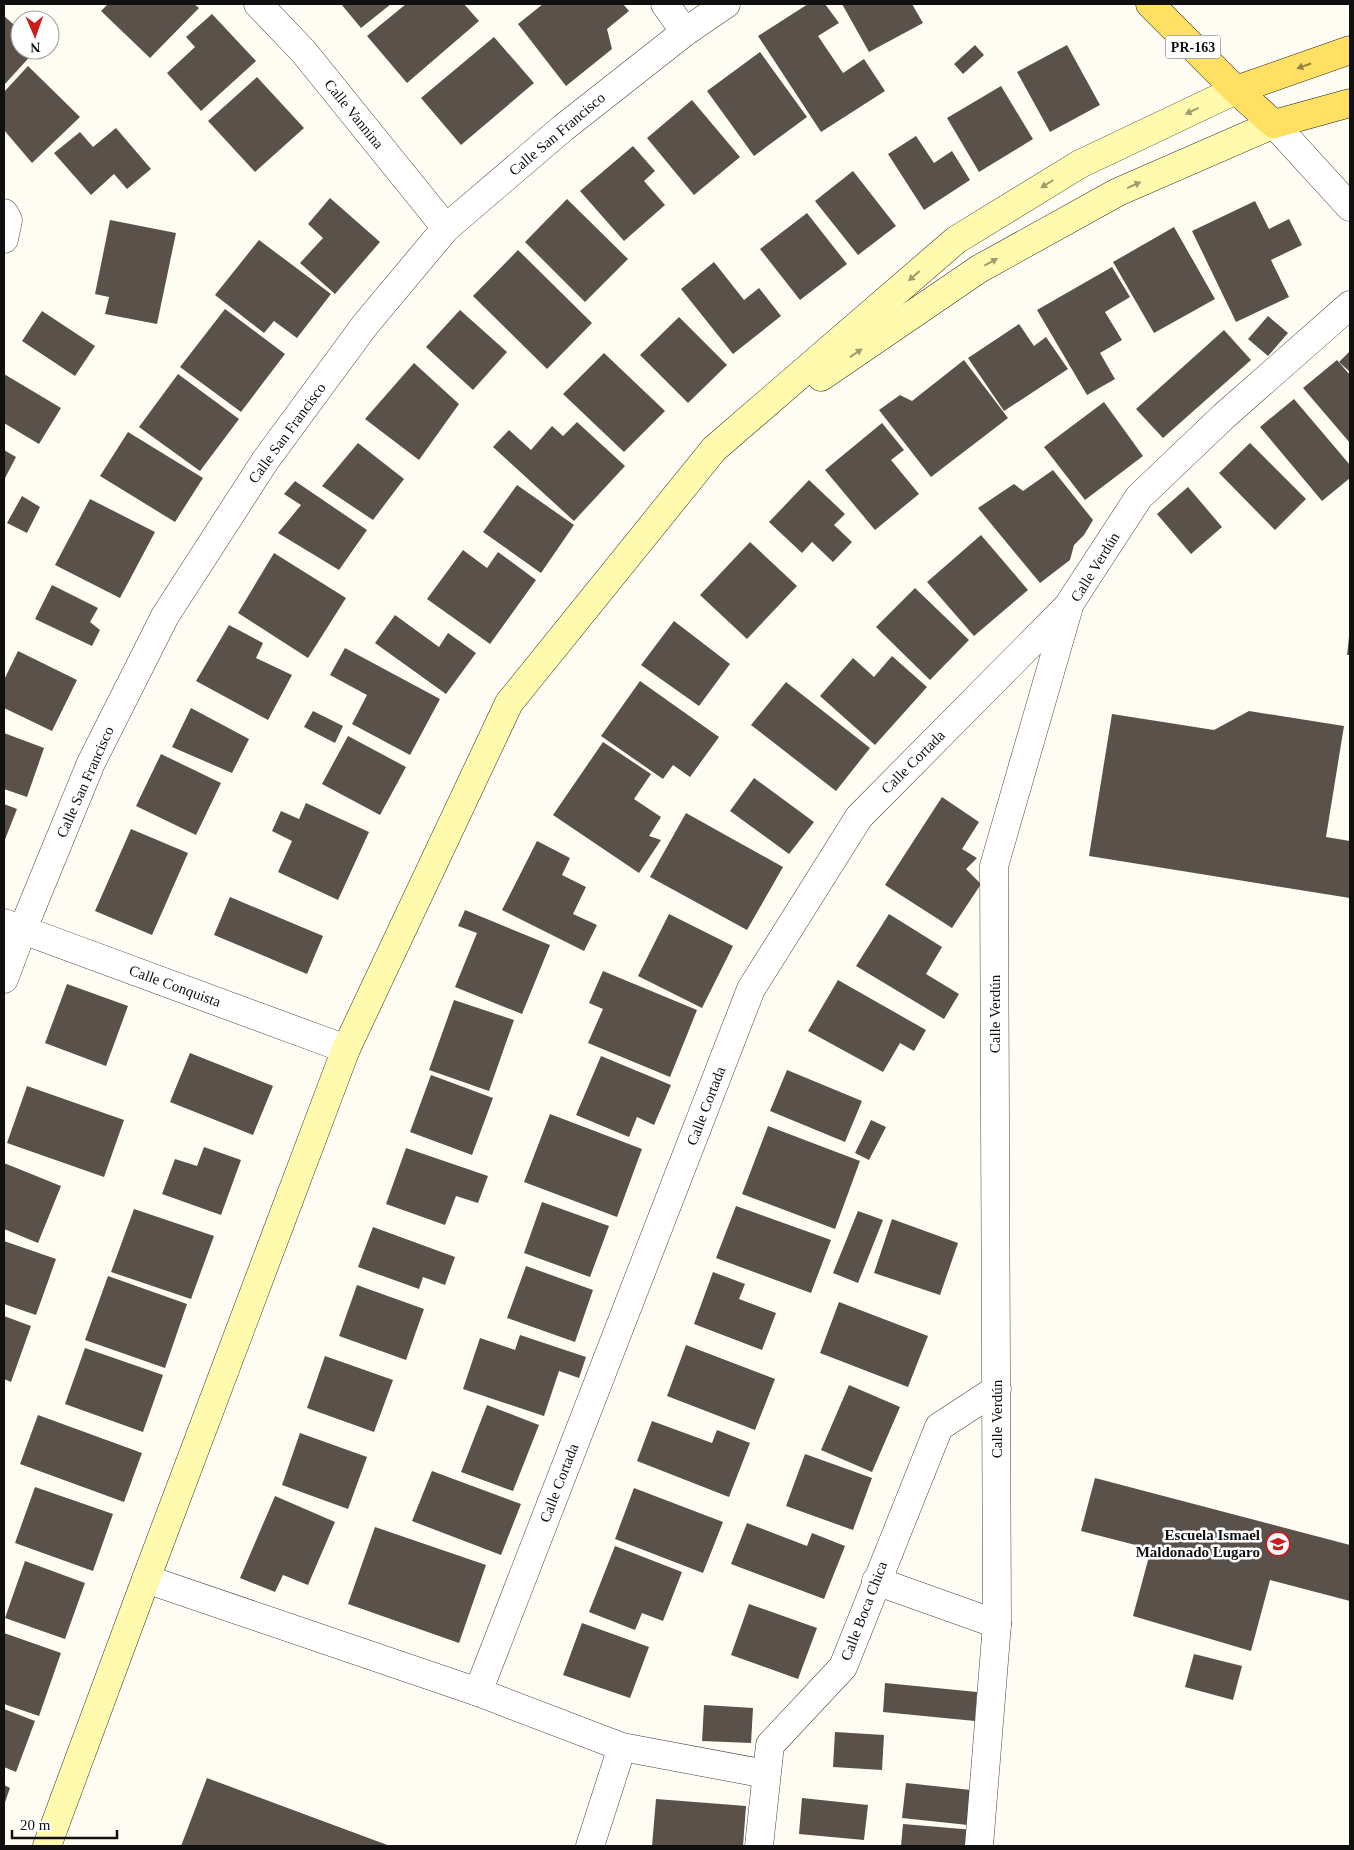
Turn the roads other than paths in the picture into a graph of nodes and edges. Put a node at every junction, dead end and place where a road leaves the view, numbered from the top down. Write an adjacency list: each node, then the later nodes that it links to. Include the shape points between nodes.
1 (258, 4): 12 (street, Calle Vannina, via 303,51)
2 (665, 4): 5 (street)
3 (726, 4): 5 (street, Calle San Francisco)
4 (1150, 4): 7 (main road, PR-163)
5 (684, 32): 12 (street, Calle San Francisco, via 563,128)
6 (1350, 50): 7 (main road, one-way to 7)
7 (1236, 90): 9 (main road, PR-163); 15 (street, one-way to 15, via 1080,164 956,240)
8 (1350, 103): 9 (main road)
9 (1274, 124): 10 (street); 15 (street, one-way to 9, via 979,269 1118,192)
10 (1350, 206)
11 (4, 213): 13 (street, via 8,220)
12 (446, 228): 17 (street, Calle San Francisco, via 365,325 265,461 165,616)
13 (4, 238)
14 (1350, 304): 16 (street, Calle Verdún, via 1139,497)
15 (714, 449): 19 (street, via 509,703)
16 (1070, 604): 20 (street, Calle Verdún, via 994,866); 24 (street, Calle Cortada, via 859,817 751,989)
17 (13, 927): 18 (street, Calle San Francisco); 19 (street, Calle Conquista)
18 (4, 979)
19 (346, 1048): 21 (street)
20 (996, 1389): 22 (street, Calle Boca Chica, via 938,1426); 23 (street, Calle Verdún)
21 (146, 1579): 24 (street); 27 (street)
22 (876, 1581): 23 (street); 26 (street, Calle Boca Chica, via 843,1667 770,1745)
23 (998, 1624): 30 (street, Calle Verdún)
24 (478, 1692): 25 (street)
25 (622, 1747): 26 (street); 28 (street)
26 (766, 1774): 29 (street, Calle Boca Chica)
27 (47, 1846)
28 (590, 1846)
29 (759, 1846)
30 (979, 1846)

